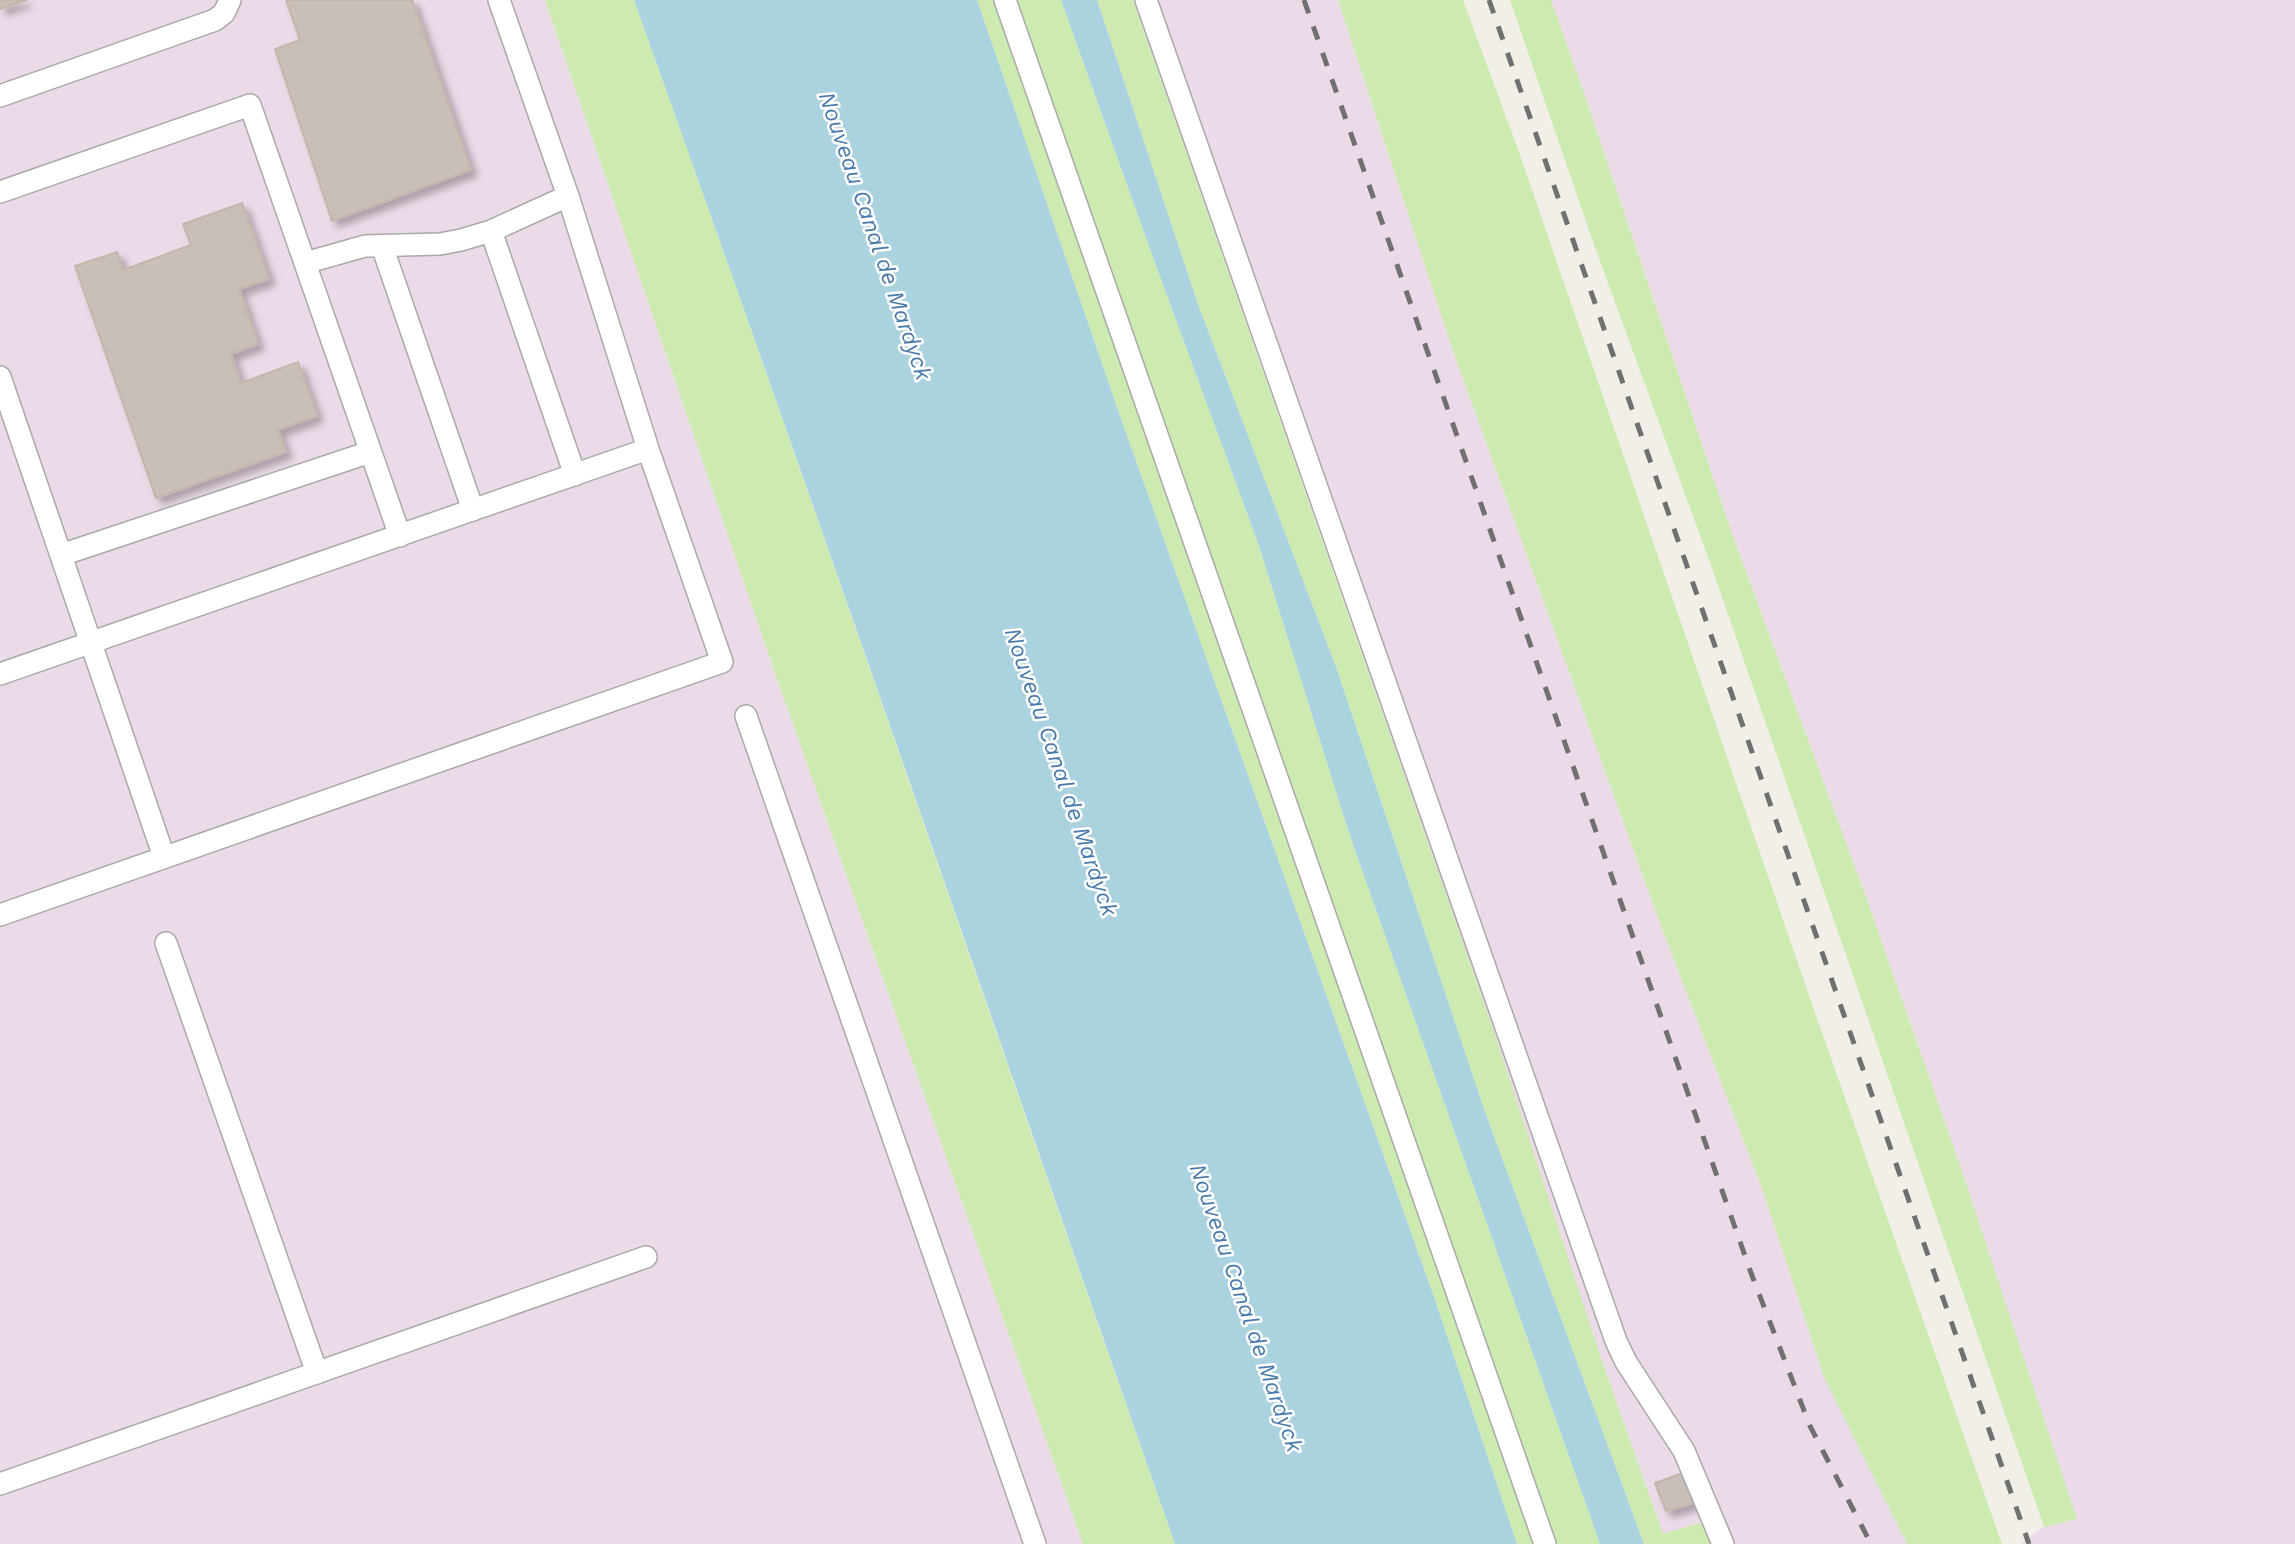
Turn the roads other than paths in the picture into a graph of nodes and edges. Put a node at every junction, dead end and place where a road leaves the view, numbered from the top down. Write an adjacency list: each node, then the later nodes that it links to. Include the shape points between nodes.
1 (230, 0): 5 (lane, via 215,20)
2 (499, 0): 7 (lane)
3 (1005, 0): 28 (lane)
4 (1146, 0): 29 (lane, via 1616,1341 1684,1451)
5 (0, 96)
6 (0, 192): 10 (lane, via 250,105)
7 (568, 196): 8 (lane); 12 (lane)
8 (491, 231): 9 (lane, via 440,244); 14 (lane)
9 (382, 246): 10 (lane, via 349,249); 15 (lane)
10 (304, 263): 13 (lane)
11 (0, 377): 17 (lane)
12 (648, 449): 14 (lane); 21 (lane, via 722,662)
13 (370, 452): 16 (lane); 17 (lane)
14 (575, 475): 15 (lane)
15 (473, 510): 16 (lane)
16 (400, 536): 18 (lane)
17 (61, 555): 18 (lane)
18 (91, 643): 19 (lane); 21 (lane)
19 (0, 674)
20 (746, 716): 27 (lane)
21 (164, 857): 22 (lane)
22 (0, 915)
23 (166, 943): 25 (lane)
24 (646, 1257): 25 (lane)
25 (317, 1373): 26 (lane)
26 (0, 1484)
27 (1035, 1544)
28 (1545, 1544)
29 (1723, 1544)

